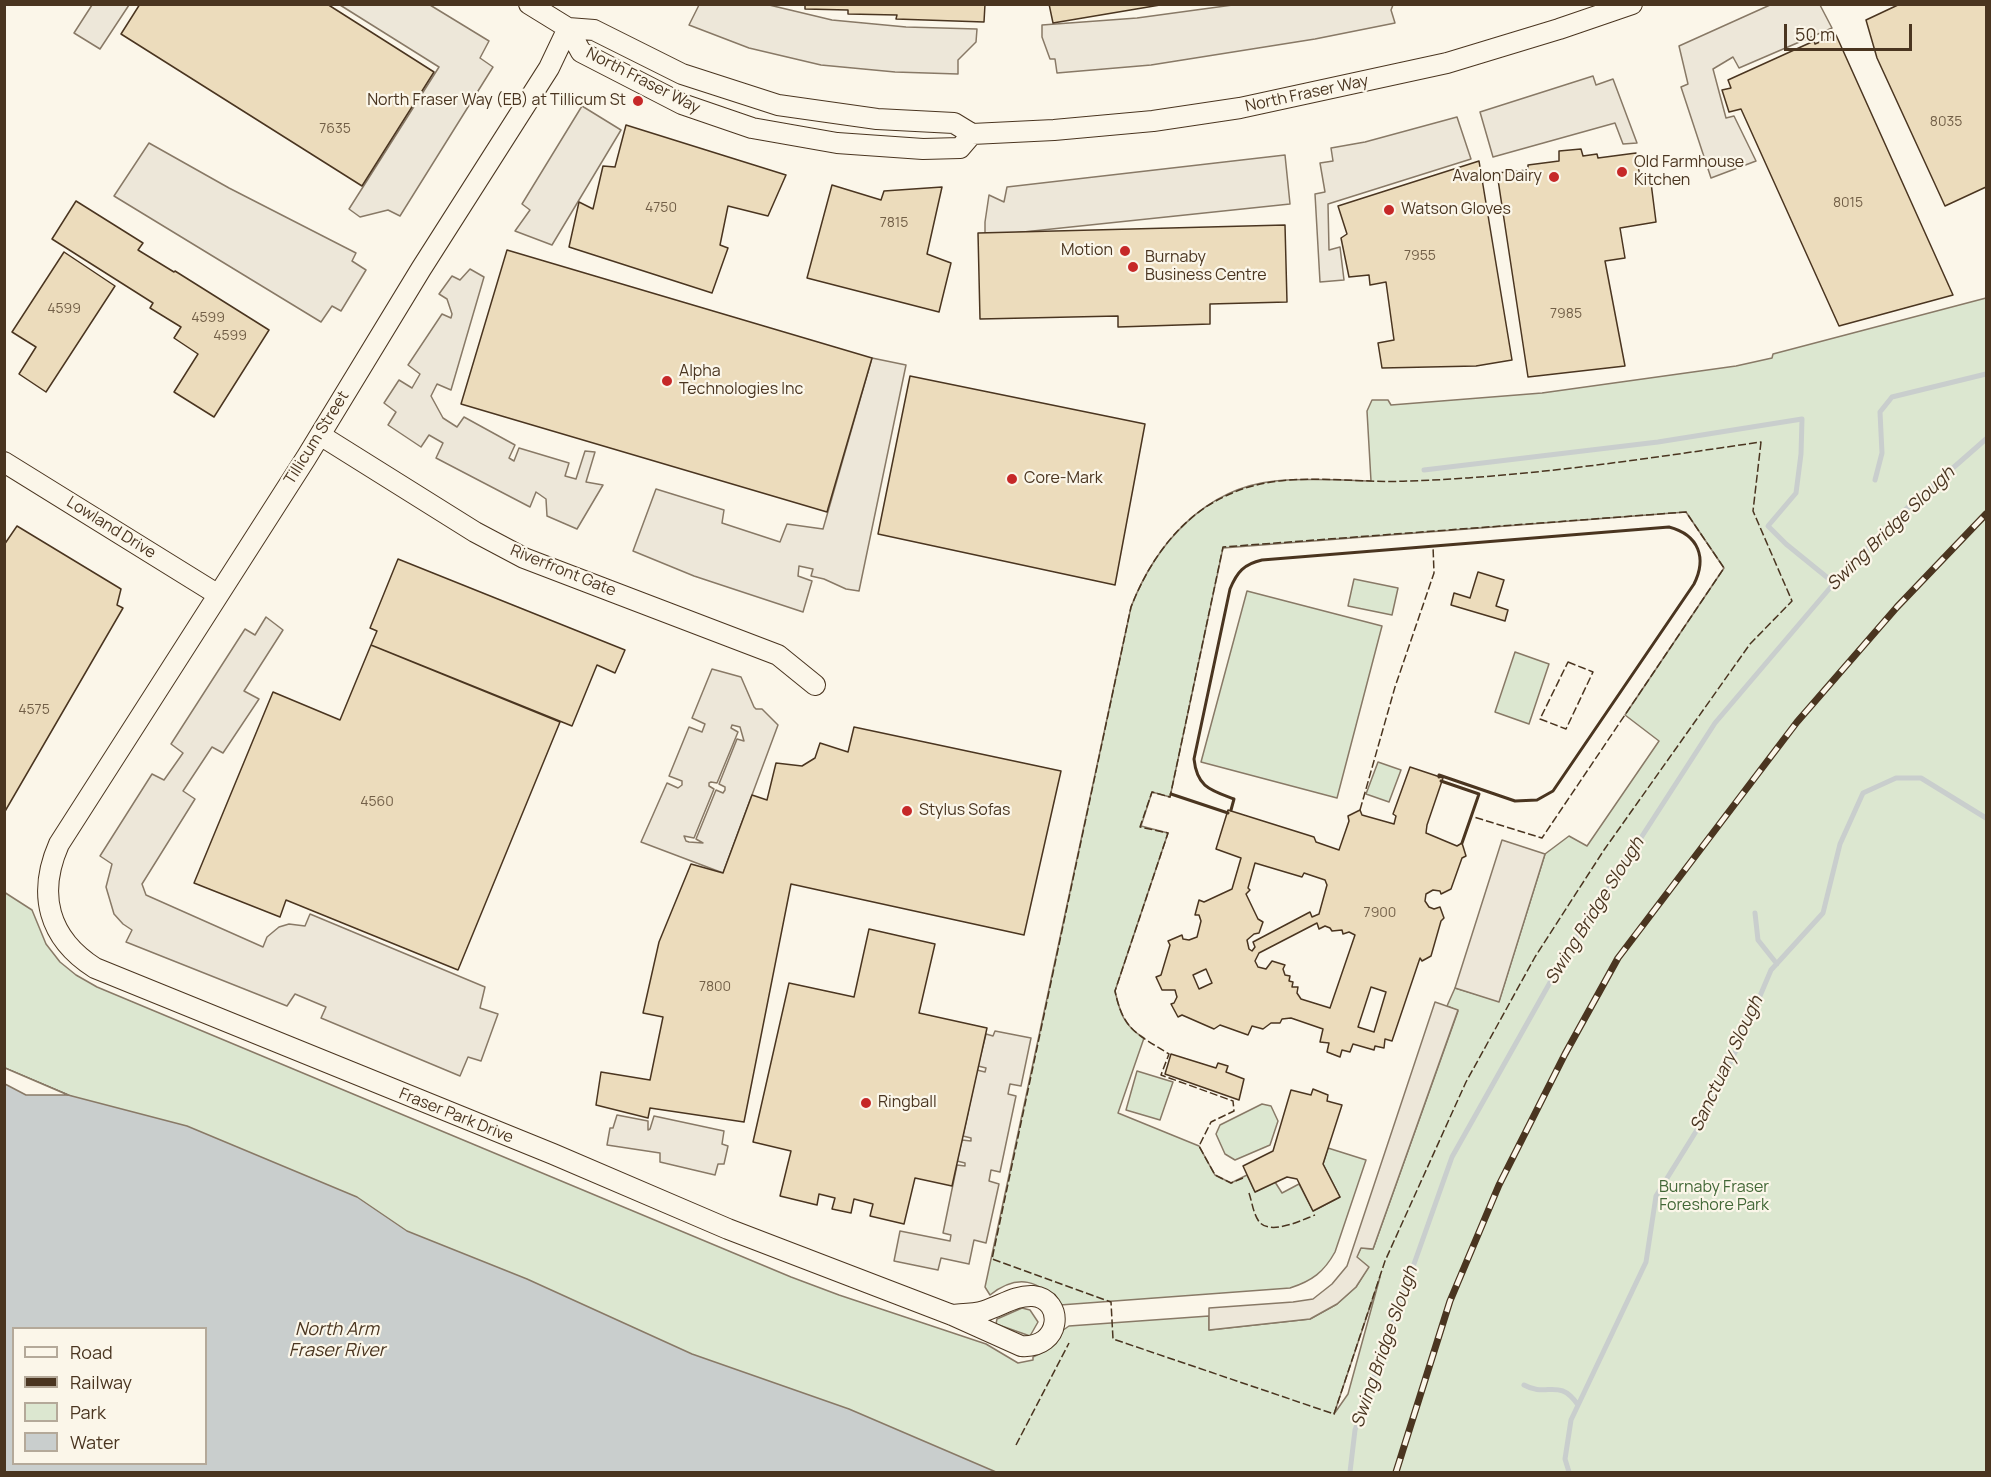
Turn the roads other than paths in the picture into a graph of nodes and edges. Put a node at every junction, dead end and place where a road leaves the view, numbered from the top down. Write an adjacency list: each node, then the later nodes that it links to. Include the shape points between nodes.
1 (529, 4): 3 (street, North Fraser Way)
2 (1632, 4): 4 (street, North Fraser Way, via 1447,63 1240,108 1153,121)
3 (568, 28): 4 (street, North Fraser Way, via 594,30 682,74 778,105 877,119 954,123); 4 (street, North Fraser Way, via 581,52 682,104 752,128 837,143 923,149 960,148); 5 (street, Tillicum Street, via 549,68)
4 (972, 134)
5 (320, 435): 7 (street, Tillicum Street); 8 (street, Riverfront Gate, via 524,558 778,655)
6 (4, 462): 7 (street, Lowland Drive)
7 (218, 594): 9 (street, Tillicum Street)
8 (815, 685)
9 (59, 844): 10 (street, Fraser Park Drive, via 48,879 48,902 66,944 95,968 728,1229)
10 (952, 1316)

